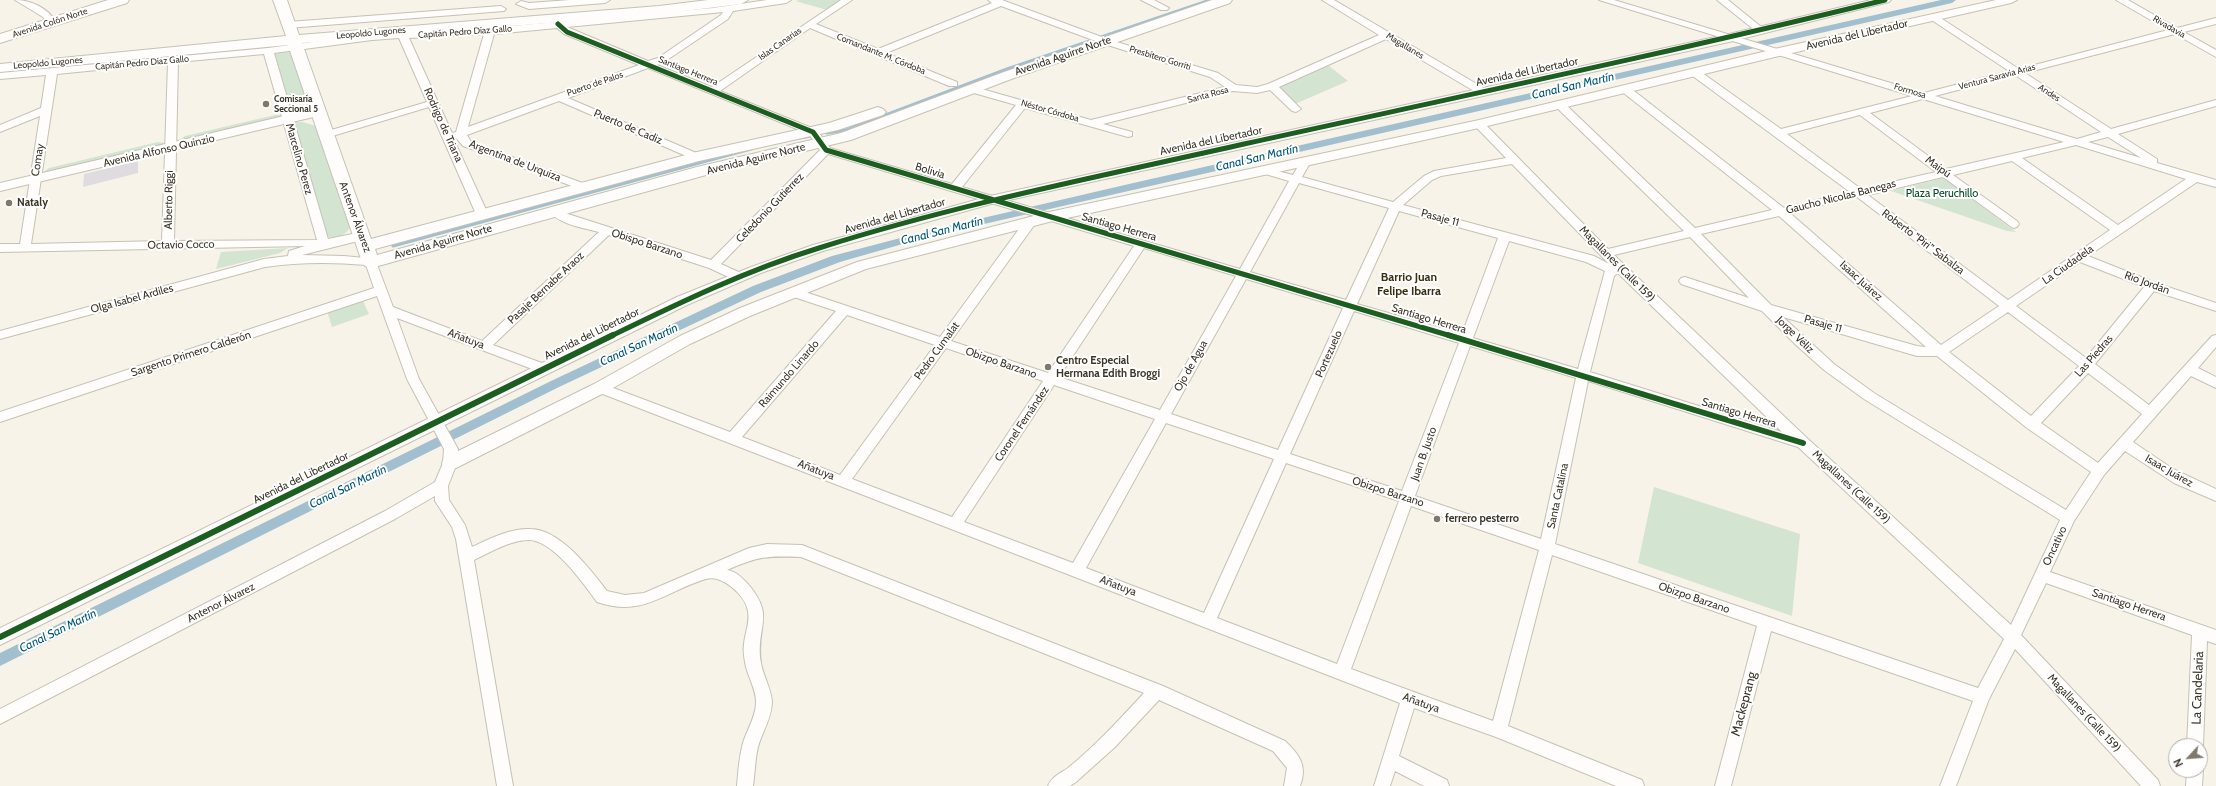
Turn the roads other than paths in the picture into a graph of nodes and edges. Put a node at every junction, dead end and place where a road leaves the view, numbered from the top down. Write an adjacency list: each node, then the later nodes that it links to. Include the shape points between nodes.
1 (20, 0): 26 (street)
2 (93, 0): 26 (main road, Avenida Colón Norte)
3 (122, 0): 26 (main road, Avenida Colón Norte)
4 (280, 0): 35 (main road, Antenor Álvarez)
5 (494, 0): 22 (street)
6 (532, 0): 22 (street)
7 (605, 0): 22 (street)
8 (692, 0): 22 (main road, Leopoldo Lugones)
9 (741, 0): 35 (main road, Leopoldo Lugones, via 659,10)
10 (786, 0): 24 (street, Capitán Pedro Díaz Gallo)
11 (847, 0): 29 (street, Islas Canarias)
12 (1146, 0): 23 (street)
13 (1190, 0): 23 (main road, Avenida Aguirre Norte)
14 (1225, 0): 37 (main road, Avenida Aguirre Norte)
15 (1327, 0): 34 (street, Magallanes)
16 (1604, 0): 38 (street, Formosa)
17 (1722, 0): 31 (street)
18 (1885, 0): 31 (street, Avenida del Libertador)
19 (2011, 0): 25 (street, Avenida del Libertador)
20 (2121, 0): 33 (street, Rivadavia)
21 (996, 1): 37 (street, Presbítero Gorriti); 42 (street)
22 (507, 7): 35 (main road, Leopoldo Lugones)
23 (1164, 8): 37 (main road, Avenida Aguirre Norte)
24 (729, 9): 28 (street, Capitán Pedro Díaz Gallo); 46 (street, Puerto de Palos, via 725,17 661,60)
25 (1933, 17): 41 (street, Avenida del Libertador); 50 (street, Andes)
26 (49, 19): 30 (main road, Avenida Colón Norte); 39 (main road, Avenida Colón Norte)
27 (2216, 21): 33 (street, Ventura Saravia Arias)
28 (558, 24): 32 (street, Capitán Pedro Díaz Gallo); 46 (street, Santiago Herrera, via 567,32)
29 (809, 24): 42 (street, Comandante M. Córdoba); 57 (street, Islas Canarias)
30 (0, 30)
31 (1760, 30): 38 (street, Avenida del Libertador)
32 (490, 31): 36 (street, Capitán Pedro Díaz Gallo); 74 (street, Argentina de Urquiza)
33 (2176, 31): 43 (street, Rivadavia); 50 (street, Ventura Saravia Arias)
34 (1387, 35): 53 (street, Santa Rosa); 58 (street, Magallanes)
35 (292, 36): 36 (street, Capitán Pedro Díaz Gallo); 40 (street, Capitán Pedro Díaz Gallo); 45 (main road, Leopoldo Lugones); 47 (main road, Leopoldo Lugones); 65 (main road, Antenor Álvarez)
36 (403, 36): 61 (street, Rodrigo de Triana)
37 (1095, 38): 52 (main road, Avenida Aguirre Norte); 54 (street, Presbítero Gorriti, via 1214,75); 55 (main road, Avenida Aguirre Norte)
38 (1729, 38): 41 (street, Formosa); 58 (street, Avenida del Libertador)
39 (0, 39)
40 (268, 51): 44 (street, Capitán Pedro Díaz Gallo); 69 (street, Marcelino Perez)
41 (1779, 52): 49 (street, Avenida del Libertador); 59 (street, Formosa)
42 (877, 53): 52 (street, Comandante M. Córdoba)
43 (2216, 54)
44 (173, 60): 48 (street, Capitán Pedro Díaz Gallo); 81 (street, Alberto Riggi)
45 (0, 62)
46 (649, 65): 57 (street, Santiago Herrera); 60 (street, Puerto de Palos)
47 (0, 68)
48 (52, 71): 51 (street, Capitán Pedro Díaz Gallo); 66 (street, Comay)
49 (1694, 72): 56 (street, Avenida del Libertador); 75 (street, Roberto "Piri" Sabalza)
50 (2017, 72): 59 (street, Ventura Saravia Arias); 73 (street, Andes)
51 (0, 76)
52 (953, 84): 79 (main road, Avenida Aguirre Norte, via 879,112)
53 (1272, 86): 54 (street, Santa Rosa, via 1257,90); 67 (street)
54 (1234, 88): 70 (street, Santa Rosa)
55 (971, 89): 62 (street, Néstor Córdoba); 79 (main road, Avenida Aguirre Norte, via 857,133)
56 (1625, 89): 64 (street, Avenida del Libertador); 101 (street, Isaac Juárez)
57 (713, 91): 79 (street, Santiago Herrera)
58 (1483, 92): 98 (street, Avenida del Libertador)
59 (1926, 96): 68 (street, Ventura Saravia Arias); 80 (street, Formosa)
60 (558, 97): 74 (street, Puerto de Palos); 83 (street, Puerto de Cadiz)
61 (433, 103): 77 (street); 78 (street, Rodrigo de Triana)
62 (1023, 103): 70 (street, Néstor Córdoba); 96 (street)
63 (2216, 103): 73 (street, Gaucho Nicolas Banegas)
64 (1560, 105): 71 (street, Avenida del Libertador); 108 (street, Jorge Véliz)
65 (317, 107): 69 (street, Avenida Alfonso Quinzio); 77 (main road, Antenor Álvarez)
66 (47, 109): 72 (street); 89 (street, Comay)
67 (1296, 110)
68 (1862, 112): 75 (street, Ventura Saravia Arias); 88 (street, Maipú)
69 (286, 115): 81 (street, Avenida Alfonso Quinzio); 110 (street, Marcelino Perez)
70 (1093, 123): 76 (street, Néstor Córdoba)
71 (1479, 124): 84 (street, Magallanes (Calle 159)); 85 (street, Avenida del Libertador)
72 (0, 129)
73 (2110, 132): 80 (street, Gaucho Nicolas Banegas); 86 (street, Andes)
74 (461, 133): 78 (street, Puerto de Palos); 95 (street, Argentina de Urquiza, via 467,144)
75 (1779, 133): 97 (street, Roberto "Piri" Sabalza)
76 (1128, 134)
77 (325, 135): 115 (main road, Antenor Álvarez)
78 (449, 138): 102 (street, Rodrigo de Triana)
79 (820, 142): 83 (main road, Avenida Aguirre Norte, via 770,139); 96 (street, Bolivia); 100 (main road, Avenida Aguirre Norte); 119 (street, Celedonio Gutierrez)
80 (2078, 142): 82 (street, Gaucho Nicolas Banegas); 86 (street, Formosa)
81 (170, 143): 89 (street, Avenida Alfonso Quinzio); 112 (street, Alberto Riggi)
82 (2012, 156): 88 (street, Gaucho Nicolas Banegas); 106 (street)
83 (697, 157): 95 (main road, Avenida Aguirre Norte)
84 (1513, 160): 99 (street, Portezuelo, via 1438,173 1428,178); 116 (street, Magallanes (Calle 159))
85 (1305, 163): 87 (street, Avenida del Libertador); 92 (street, Ojo de Agua)
86 (2165, 169): 91 (street, Formosa)
87 (1266, 171): 92 (street, Pasaje 11); 103 (street, Avenida del Libertador)
88 (1944, 172): 97 (street, Gaucho Nicolas Banegas); 105 (street, Maipú)
89 (36, 174): 90 (street, Avenida Alfonso Quinzio); 94 (street, Avenida Alfonso Quinzio); 114 (street, Comay)
90 (0, 177)
91 (2195, 178): 93 (street, Formosa); 106 (street, La Ciudadela)
92 (1296, 179): 99 (street, Pasaje 11); 121 (street, Ojo de Agua)
93 (2216, 184)
94 (0, 187)
95 (584, 187): 102 (main road, Avenida Aguirre Norte)
96 (954, 189): 98 (street, Bolivia)
97 (1858, 193): 101 (street, Gaucho Nicolas Banegas); 128 (street, Roberto "Piri" Sabalza)
98 (990, 200): 103 (street, Bolivia); 122 (street, Avenida del Libertador, via 818,248)
99 (1395, 206): 109 (street, Pasaje 11); 127 (street, Portezuelo)
100 (555, 211): 107 (street, Obispo Barzano, via 564,217); 115 (main road, Avenida Aguirre Norte)
101 (1782, 212): 108 (street, Gaucho Nicolas Banegas); 138 (street, Isaac Juárez)
102 (482, 214): 115 (main road, Avenida Aguirre Norte)
103 (1049, 217): 104 (street, Avenida del Libertador); 111 (street, Santiago Herrera)
104 (1031, 221): 126 (street, Avenida del Libertador, via 862,265); 136 (street, Pedro Cumalat)
105 (2013, 224)
106 (2118, 230): 117 (street, La Ciudadela)
107 (607, 231): 119 (street, Obispo Barzano); 137 (street, Pasaje Bernabe Araoz)
108 (1692, 232): 116 (street, Gaucho Nicolas Banegas); 130 (street, Jorge Véliz)
109 (1505, 235): 120 (street, Pasaje 11); 135 (street, Juan B. Justo)
110 (324, 244): 112 (street, Octavio Cocco, via 302,242); 115 (street, Octavio Cocco); 118 (street)
111 (1141, 244): 121 (street, Santiago Herrera); 143 (street, Coronel Fernández)
112 (168, 245): 114 (street, Octavio Cocco)
113 (0, 248): 114 (street, Octavio Cocco)
114 (24, 248)
115 (366, 248): 118 (street, via 330,258 294,258); 125 (street, Antenor Álvarez)
116 (1606, 253): 120 (street, Magallanes (Calle 159))
117 (2079, 257): 124 (street, Río Jordán); 128 (street, La Ciudadela)
118 (264, 263): 133 (street, Olga Isabel Ardiles)
119 (713, 265): 122 (street, Obispo Barzano)
120 (1615, 268): 142 (street, Santa Catalina, via 1609,274); 152 (street, Magallanes (Calle 159))
121 (1243, 274): 127 (street, Santiago Herrera); 148 (street, Ojo de Agua)
122 (739, 277): 140 (street, Avenida del Libertador, via 682,301)
123 (1685, 281): 130 (street, Pasaje 11)
124 (2152, 286): 129 (street, Río Jordán); 139 (street, Las Piedras)
125 (381, 290): 131 (street, Antenor Álvarez); 147 (street, Sargento Primero Calderón)
126 (792, 292): 132 (street, Obizpo Barzano); 145 (street, Avenida del Libertador, via 686,340)
127 (1350, 306): 135 (street, Santiago Herrera); 155 (street, Portezuelo)
128 (2009, 306): 138 (street, La Ciudadela); 139 (street, Roberto "Piri" Sabalza)
129 (2216, 307)
130 (1767, 308): 138 (street, Pasaje 11, via 1918,351); 161 (street, Jorge Véliz, via 1800,342 1869,396)
131 (388, 310): 137 (street, Añatuya); 150 (street, Antenor Álvarez, via 413,379)
132 (844, 310): 136 (street, Obizpo Barzano); 151 (street, Raimundo Linardo)
133 (0, 335)
134 (2216, 339): 141 (street, Oncativo)
135 (1465, 340): 142 (street, Santiago Herrera); 160 (street, Juan B. Justo)
136 (942, 343): 143 (street, Obizpo Barzano); 157 (street, Pedro Cumalat)
137 (484, 346): 140 (street, Añatuya)
138 (1940, 352): 149 (street, Isaac Juárez)
139 (2087, 365): 146 (street, Roberto "Piri" Sabalza); 149 (street, Las Piedras)
140 (545, 369): 150 (street, Avenida del Libertador)
141 (2189, 369): 144 (street); 146 (street, Oncativo)
142 (1584, 376): 152 (street, Santiago Herrera); 163 (street, Santa Catalina)
143 (1051, 380): 148 (street, Obizpo Barzano); 162 (street, Coronel Fernández)
144 (2216, 383)
145 (600, 388): 151 (street, Añatuya); 154 (street, Avenida del Libertador)
146 (2150, 413): 153 (street, Oncativo)
147 (0, 417)
148 (1162, 418): 155 (street, Obizpo Barzano); 165 (street, Ojo de Agua)
149 (2032, 424): 156 (street, Isaac Juárez)
150 (439, 426): 154 (street, Antenor Álvarez); 171 (street, Avenida del Libertador)
151 (733, 438): 157 (street, Añatuya)
152 (1803, 443): 172 (street, Magallanes (Calle 159))
153 (2124, 443): 156 (street, Oncativo); 159 (street, Isaac Juárez, via 2173,476)
154 (450, 456): 158 (street)
155 (1282, 457): 160 (street, Obizpo Barzano); 168 (street, Portezuelo)
156 (2099, 471): 161 (street, Oncativo)
157 (843, 480): 162 (street, Añatuya)
158 (441, 486): 164 (street, via 442,501 458,525); 178 (street, Antenor Álvarez, via 390,515)
159 (2216, 495)
160 (1408, 499): 163 (street, Obizpo Barzano); 174 (street, Juan B. Justo)
161 (2068, 518): 167 (street, Oncativo)
162 (955, 524): 165 (street, Añatuya)
163 (1547, 547): 169 (street, Obizpo Barzano); 179 (street, Santa Catalina)
164 (466, 556): 166 (street, via 506,540 536,534 553,543 593,584 602,597 625,600 645,599); 182 (street)
165 (1077, 570): 168 (street, Añatuya)
166 (708, 572): 175 (street, via 749,554 767,550 802,551); 183 (street, via 732,577 756,609 756,625 751,645 753,664 764,702 761,720 750,746)
167 (2042, 575): 170 (street, Santiago Herrera); 172 (street, Oncativo)
168 (1208, 620): 174 (street, Añatuya)
169 (1766, 622): 176 (street, Obizpo Barzano); 189 (street, Mackeprang)
170 (2200, 630): 173 (street, Santiago Herrera); 180 (street, La Candelaria)
171 (0, 637)
172 (2013, 637): 176 (street, Oncativo); 191 (street, Magallanes (Calle 159))
173 (2216, 637)
174 (1342, 672): 177 (street, Añatuya)
175 (1157, 691): 184 (street, via 1106,745 1076,773); 185 (street, via 1279,746 1294,761 1297,775)
176 (1982, 697): 190 (street, Oncativo)
177 (1409, 699): 179 (street, Añatuya); 181 (street)
178 (0, 717)
179 (1498, 730): 188 (street, Añatuya)
180 (2195, 738)
181 (1390, 760): 186 (street); 187 (street)
182 (505, 786)
183 (745, 786)
184 (1056, 786)
185 (1292, 786)
186 (1382, 786)
187 (1440, 786)
188 (1636, 786)
189 (1723, 786)
190 (1948, 786)
191 (2152, 786)

